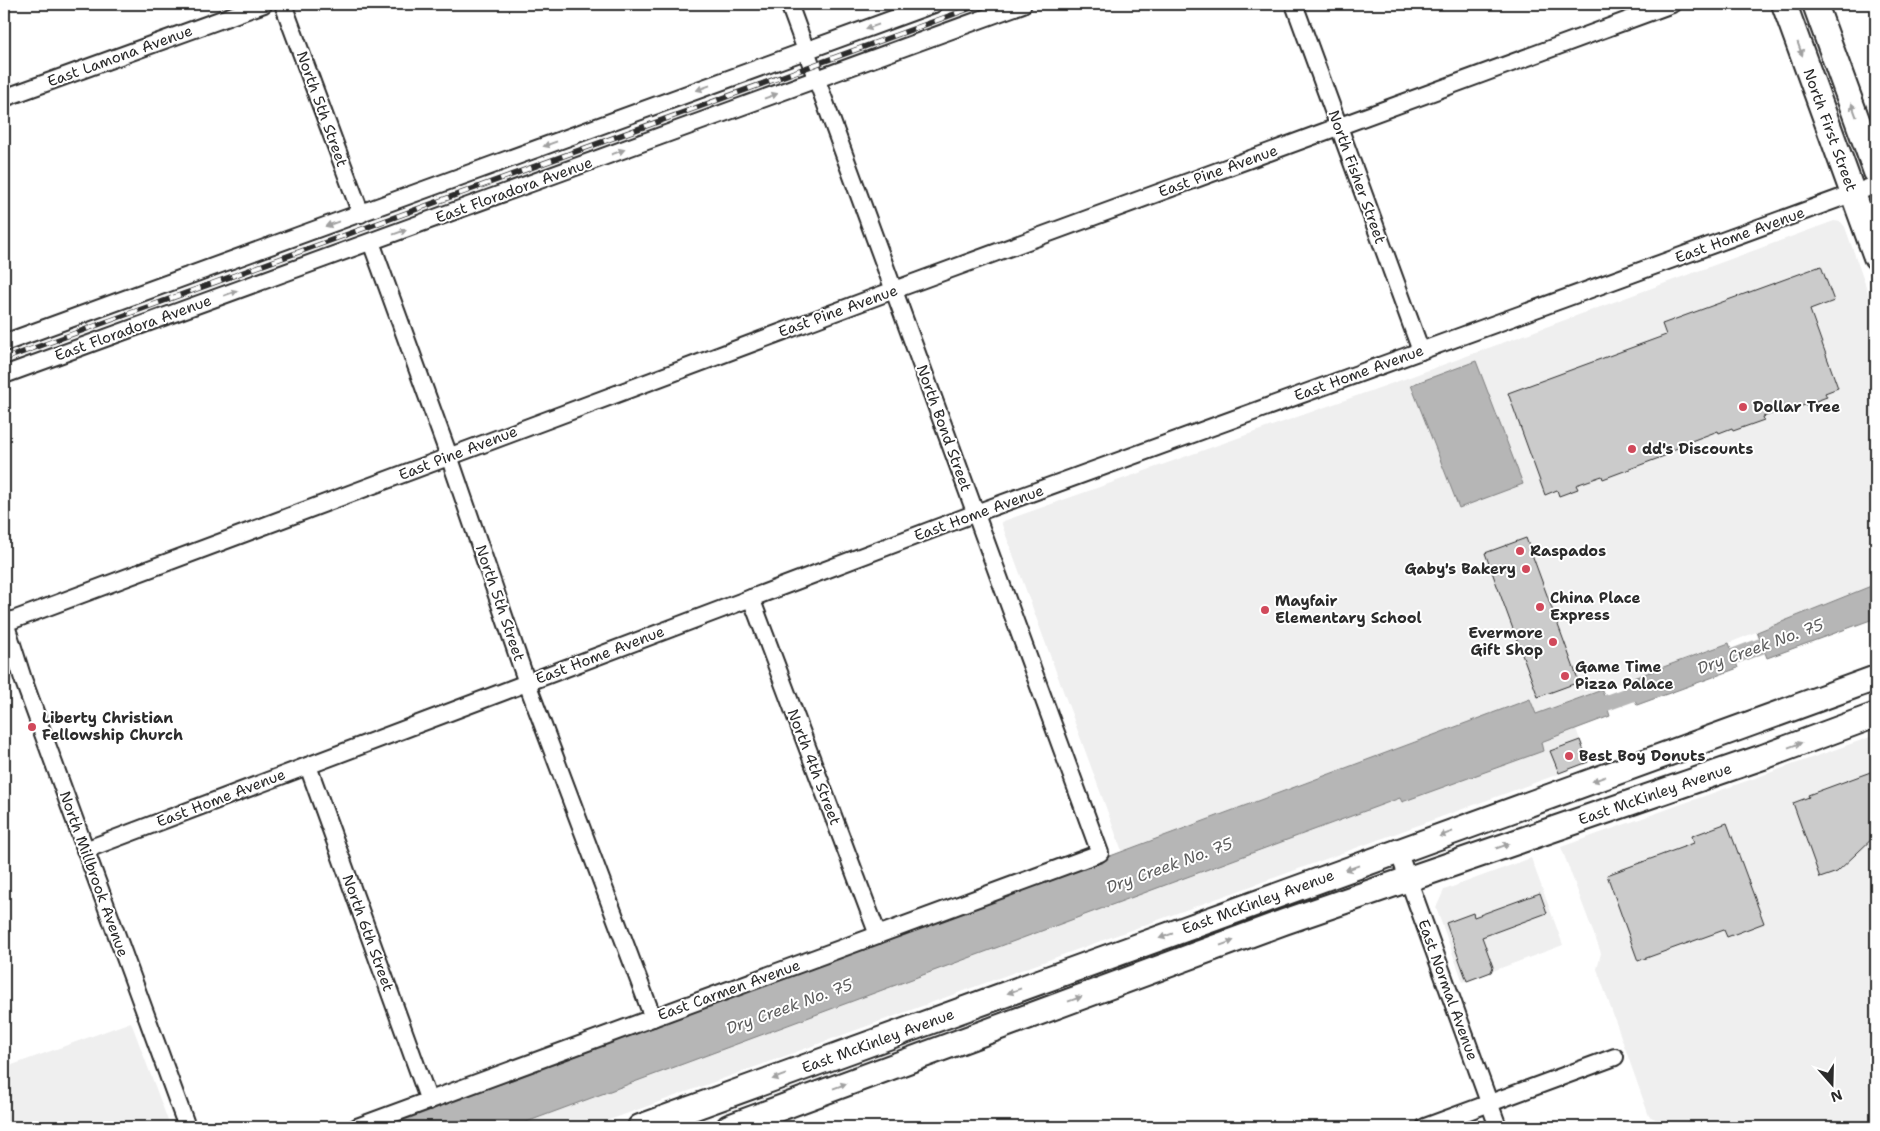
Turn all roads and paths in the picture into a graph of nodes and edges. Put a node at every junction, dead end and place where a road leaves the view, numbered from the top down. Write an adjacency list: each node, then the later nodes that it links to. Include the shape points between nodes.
1 (264, 4): 12 (street, East Lamona Avenue)
2 (283, 4): 17 (street, North 5th Street)
3 (789, 4): 10 (street, North Bond Street)
4 (934, 4): 10 (street, East Floradora Avenue, one-way to 10)
5 (1023, 4): 11 (street, East Floradora Avenue)
6 (1294, 4): 13 (street, North Fisher Street)
7 (1672, 4): 13 (street, East Pine Avenue)
8 (1784, 4): 16 (main road, North First Street, one-way to 16)
9 (1815, 4): 14 (main road, North First Street, one-way to 9)
10 (806, 51): 11 (street, North Bond Street); 17 (street, East Floradora Avenue, one-way to 17)
11 (816, 79): 18 (street, East Floradora Avenue, one-way to 11); 20 (street, North Bond Street)
12 (4, 98)
13 (1338, 126): 20 (street, East Pine Avenue); 22 (street, North Fisher Street)
14 (1876, 172)
15 (1876, 185): 16 (street, East Home Avenue)
16 (1854, 193): 19 (main road, North First Street); 22 (street, East Home Avenue)
17 (361, 214): 21 (street, East Floradora Avenue, one-way to 21)
18 (371, 242): 23 (street, East Floradora Avenue, one-way to 18); 24 (street, North 5th Street)
19 (1876, 257)
20 (894, 290): 24 (street, East Pine Avenue); 25 (street, North Bond Street)
21 (4, 344)
22 (1421, 351): 25 (street, East Home Avenue)
23 (4, 375)
24 (449, 456): 27 (street, East Pine Avenue); 29 (street, North 5th Street)
25 (976, 513): 26 (street, East Home Avenue); 38 (street, North Bond Street)
26 (751, 598): 29 (street, East Home Avenue); 40 (street, North 4th Street)
27 (4, 621): 36 (street, North Millbrook Avenue)
28 (1876, 678): 32 (main road, East McKinley Avenue)
29 (528, 682): 34 (street, East Home Avenue); 41 (street, North 5th Street)
30 (1876, 691): 33 (main road, via 1780,729 1764,747)
31 (1876, 715): 33 (main road, East McKinley Avenue, one-way to 31)
32 (1772, 716): 35 (main road, via 1768,729 1761,735 1644,778); 37 (main road, East McKinley Avenue, one-way to 37)
33 (1763, 757): 35 (main road, East McKinley Avenue)
34 (308, 766): 36 (street, East Home Avenue); 43 (street, North 6th Street)
35 (1584, 818): 39 (main road, East McKinley Avenue, one-way to 35)
36 (85, 850): 45 (street, North Millbrook Avenue)
37 (1398, 852): 39 (street, East Normal Avenue); 47 (main road, East McKinley Avenue, one-way to 47)
38 (1100, 853): 40 (street, East Carmen Avenue)
39 (1408, 880): 44 (street, East Normal Avenue); 48 (main road, East McKinley Avenue, one-way to 39, via 1284,922)
40 (878, 935): 41 (street, East Carmen Avenue)
41 (653, 1018): 43 (street, East Carmen Avenue)
42 (1614, 1057): 44 (street)
43 (429, 1101): 46 (street, East Carmen Avenue)
44 (1489, 1103): 49 (street); 50 (street, East Normal Avenue)
45 (186, 1127)
46 (358, 1127)
47 (640, 1127)
48 (729, 1127)
49 (1425, 1127)
50 (1498, 1127)

